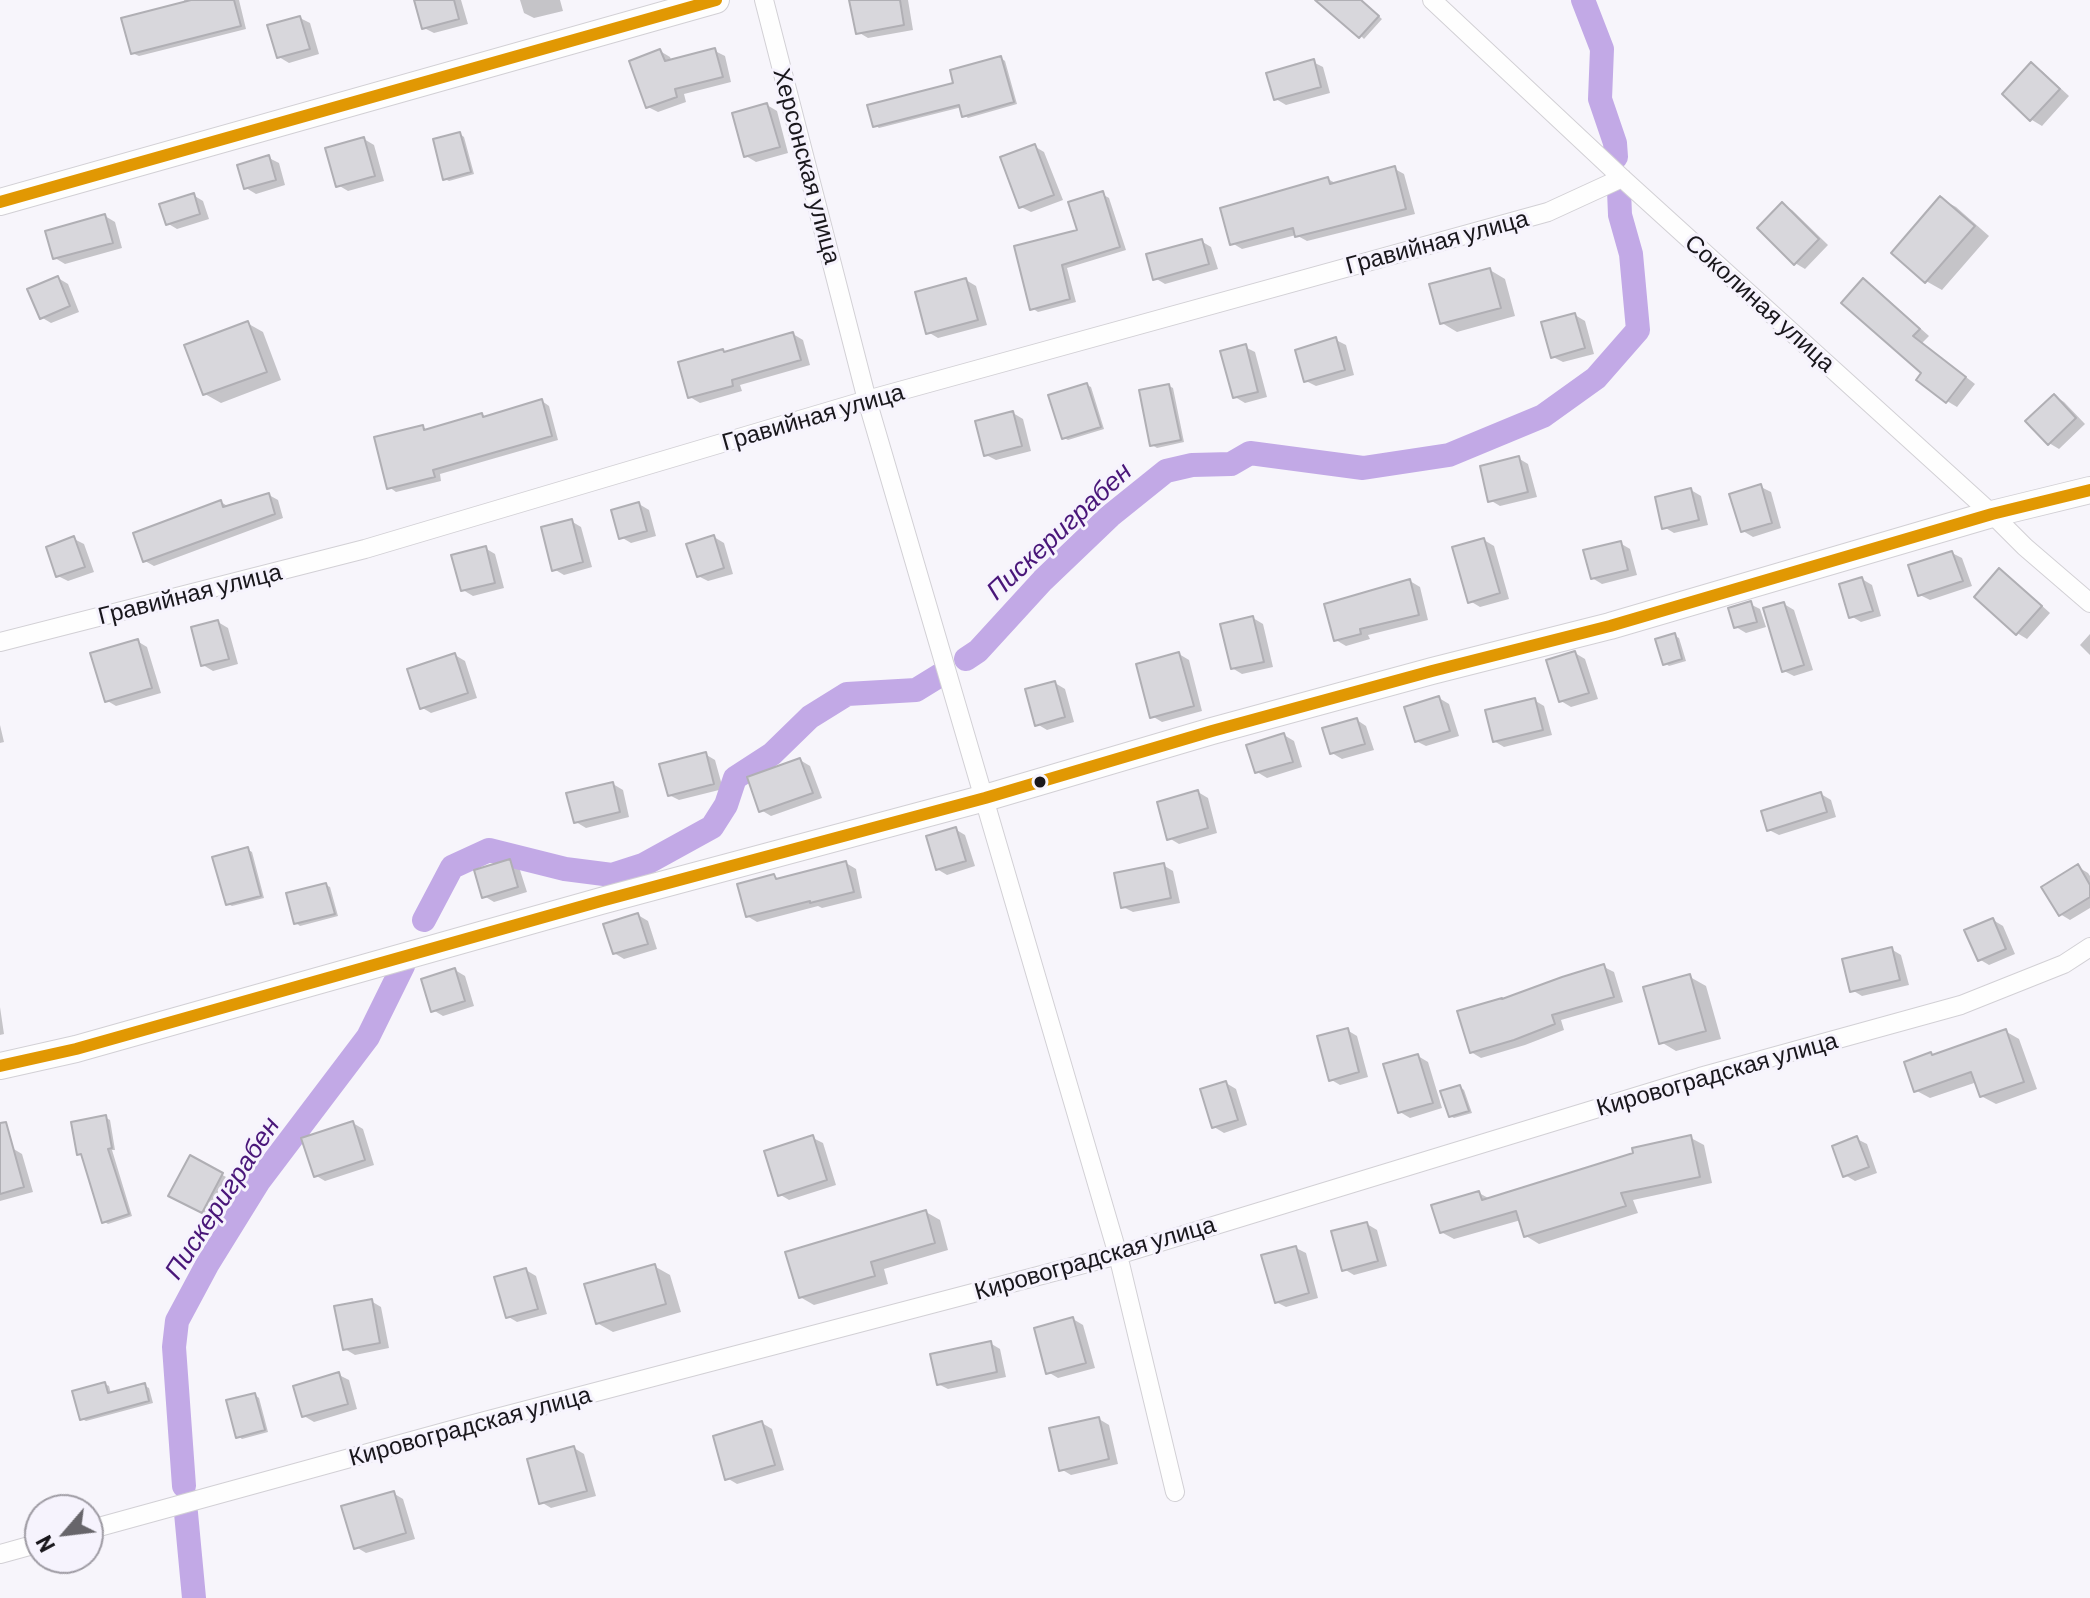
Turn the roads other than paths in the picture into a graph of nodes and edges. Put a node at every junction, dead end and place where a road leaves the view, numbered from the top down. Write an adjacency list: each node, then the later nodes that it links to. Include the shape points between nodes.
1 (716, 0): 5 (street)
2 (764, 0): 6 (street, Херсонская улица)
3 (1432, 0): 4 (street, Соколиная улица)
4 (1622, 178): 6 (street, Гравийная улица, via 1548,212); 8 (street, Соколиная улица)
5 (0, 202)
6 (867, 400): 10 (street, Гравийная улица, via 365,549); 11 (street, Херсонская улица)
7 (2090, 490): 8 (street)
8 (1992, 514): 9 (street, Соколиная улица); 11 (street, via 1610,626 1212,731)
9 (2090, 603)
10 (0, 642)
11 (985, 798): 13 (street); 14 (street, Херсонская улица)
12 (2090, 947): 14 (street, Кировоградская улица, via 2064,964 1961,1005 1700,1077)
13 (0, 1066)
14 (1118, 1255): 15 (street, Херсонская улица); 16 (street, Кировоградская улица)
15 (1175, 1492)
16 (104, 1526)
17 (24, 1547): 18 (street)
18 (0, 1554)

